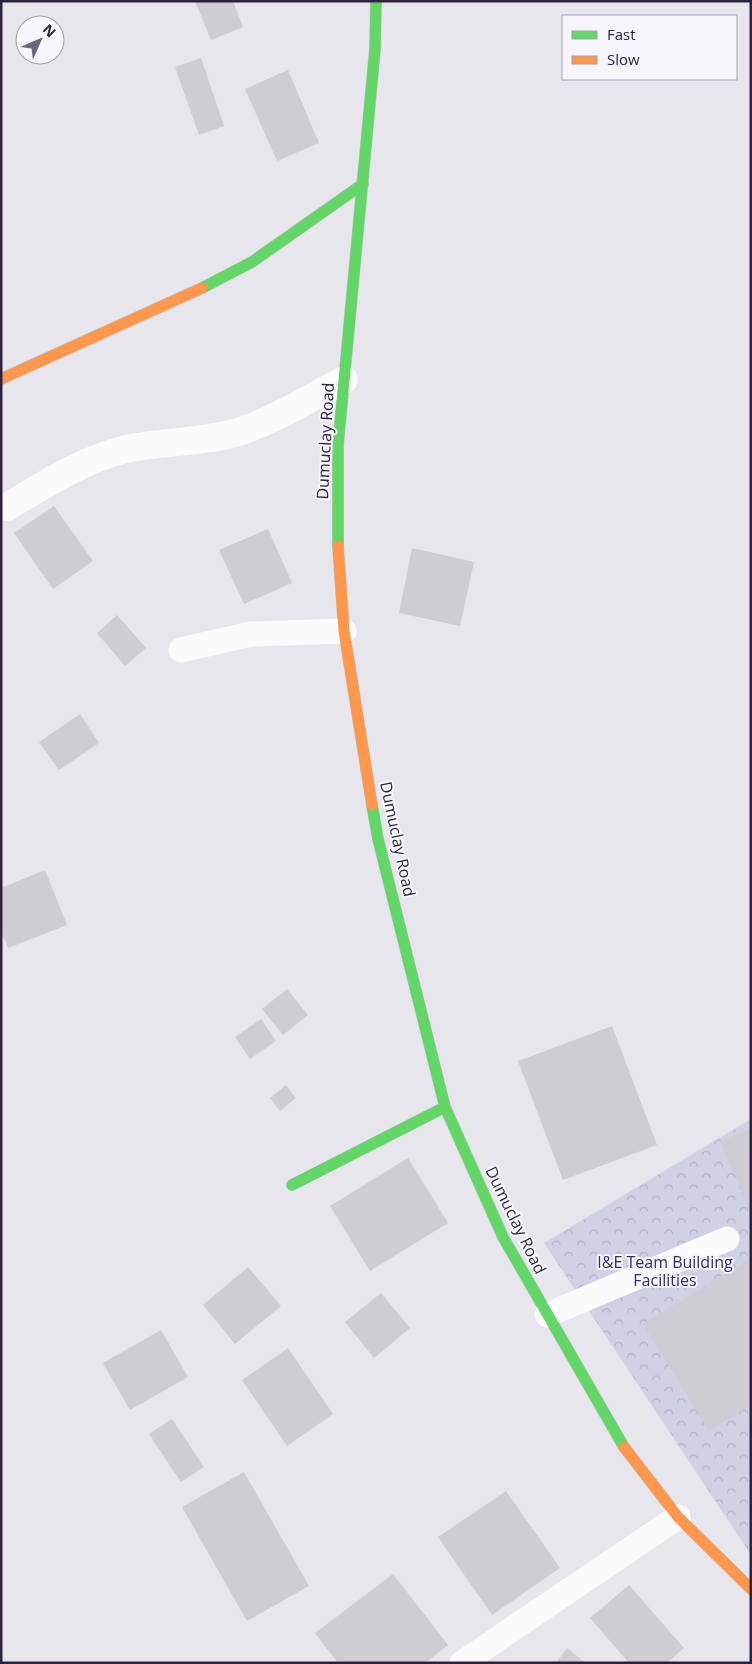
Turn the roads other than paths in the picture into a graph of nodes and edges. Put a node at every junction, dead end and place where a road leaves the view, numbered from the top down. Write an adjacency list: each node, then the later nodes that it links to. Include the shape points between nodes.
1 (376, 1): 2 (street, Dumuclay Road)
2 (363, 184): 3 (street, via 252,262 174,302); 4 (street, Dumuclay Road)
3 (1, 379)
4 (344, 380): 5 (street, via 239,432 127,449 91,460 59,475); 6 (street, Dumuclay Road, via 338,445 338,539)
5 (7, 507)
6 (344, 631): 7 (lane, via 252,634); 8 (street, Dumuclay Road, via 378,839)
7 (181, 650)
8 (446, 1108): 9 (street); 11 (street, Dumuclay Road, via 503,1236)
9 (292, 1185)
10 (727, 1239): 11 (lane)
11 (547, 1315): 12 (street, Dumuclay Road, via 618,1439)
12 (678, 1517): 13 (street, Dumuclay Road); 14 (lane)
13 (751, 1589)
14 (462, 1663)

